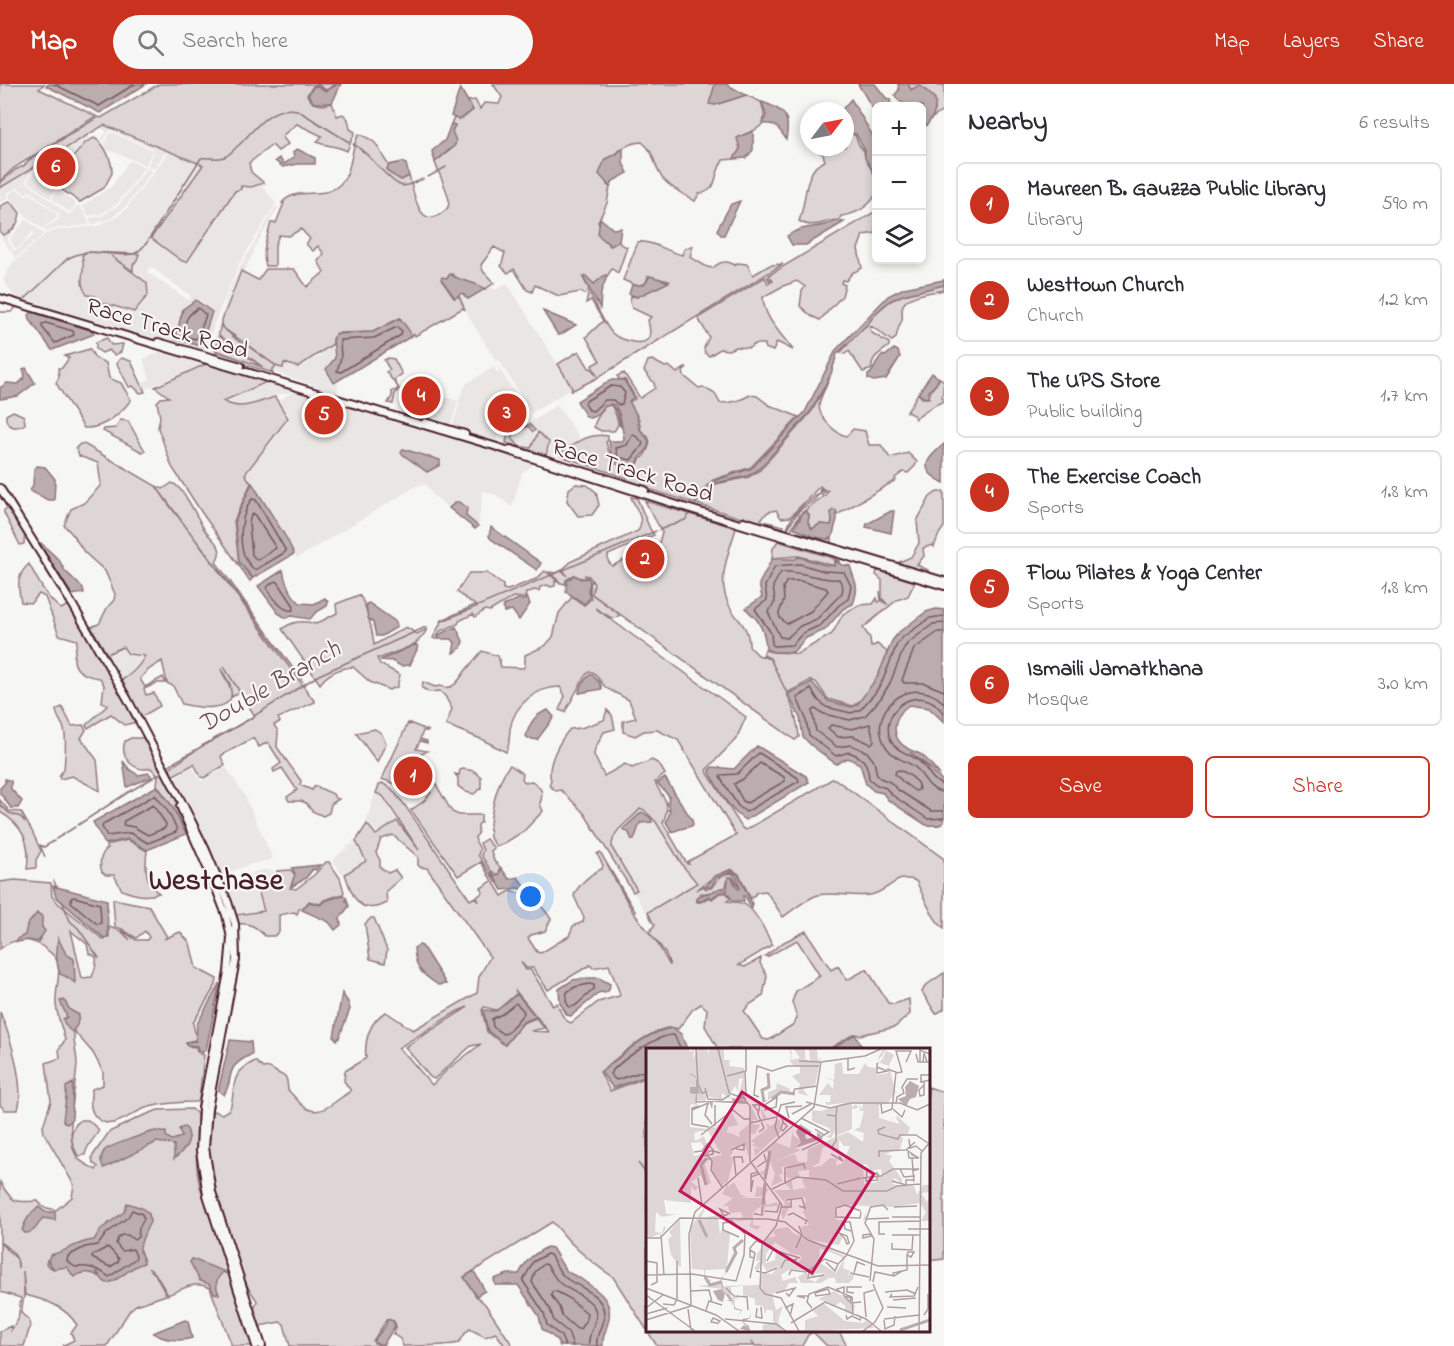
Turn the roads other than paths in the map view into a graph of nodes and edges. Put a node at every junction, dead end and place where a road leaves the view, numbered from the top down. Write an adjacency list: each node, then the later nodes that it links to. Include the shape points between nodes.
1 (0, 296): 2 (main road, Race Track Road)
2 (306, 388): 3 (main road, Race Track Road); 3 (main road, Race Track Road, via 532,460)
3 (549, 462): 5 (main road, Race Track Road)
4 (0, 488): 8 (main road, via 107,662)
5 (709, 513): 6 (main road, Race Track Road); 7 (main road, Race Track Road)
6 (944, 581)
7 (944, 586)
8 (191, 825): 9 (main road, via 226,915 231,947 202,1108 200,1159 207,1195); 10 (main road, via 231,909 237,943 206,1119 208,1172)
9 (256, 1346)
10 (262, 1346)

